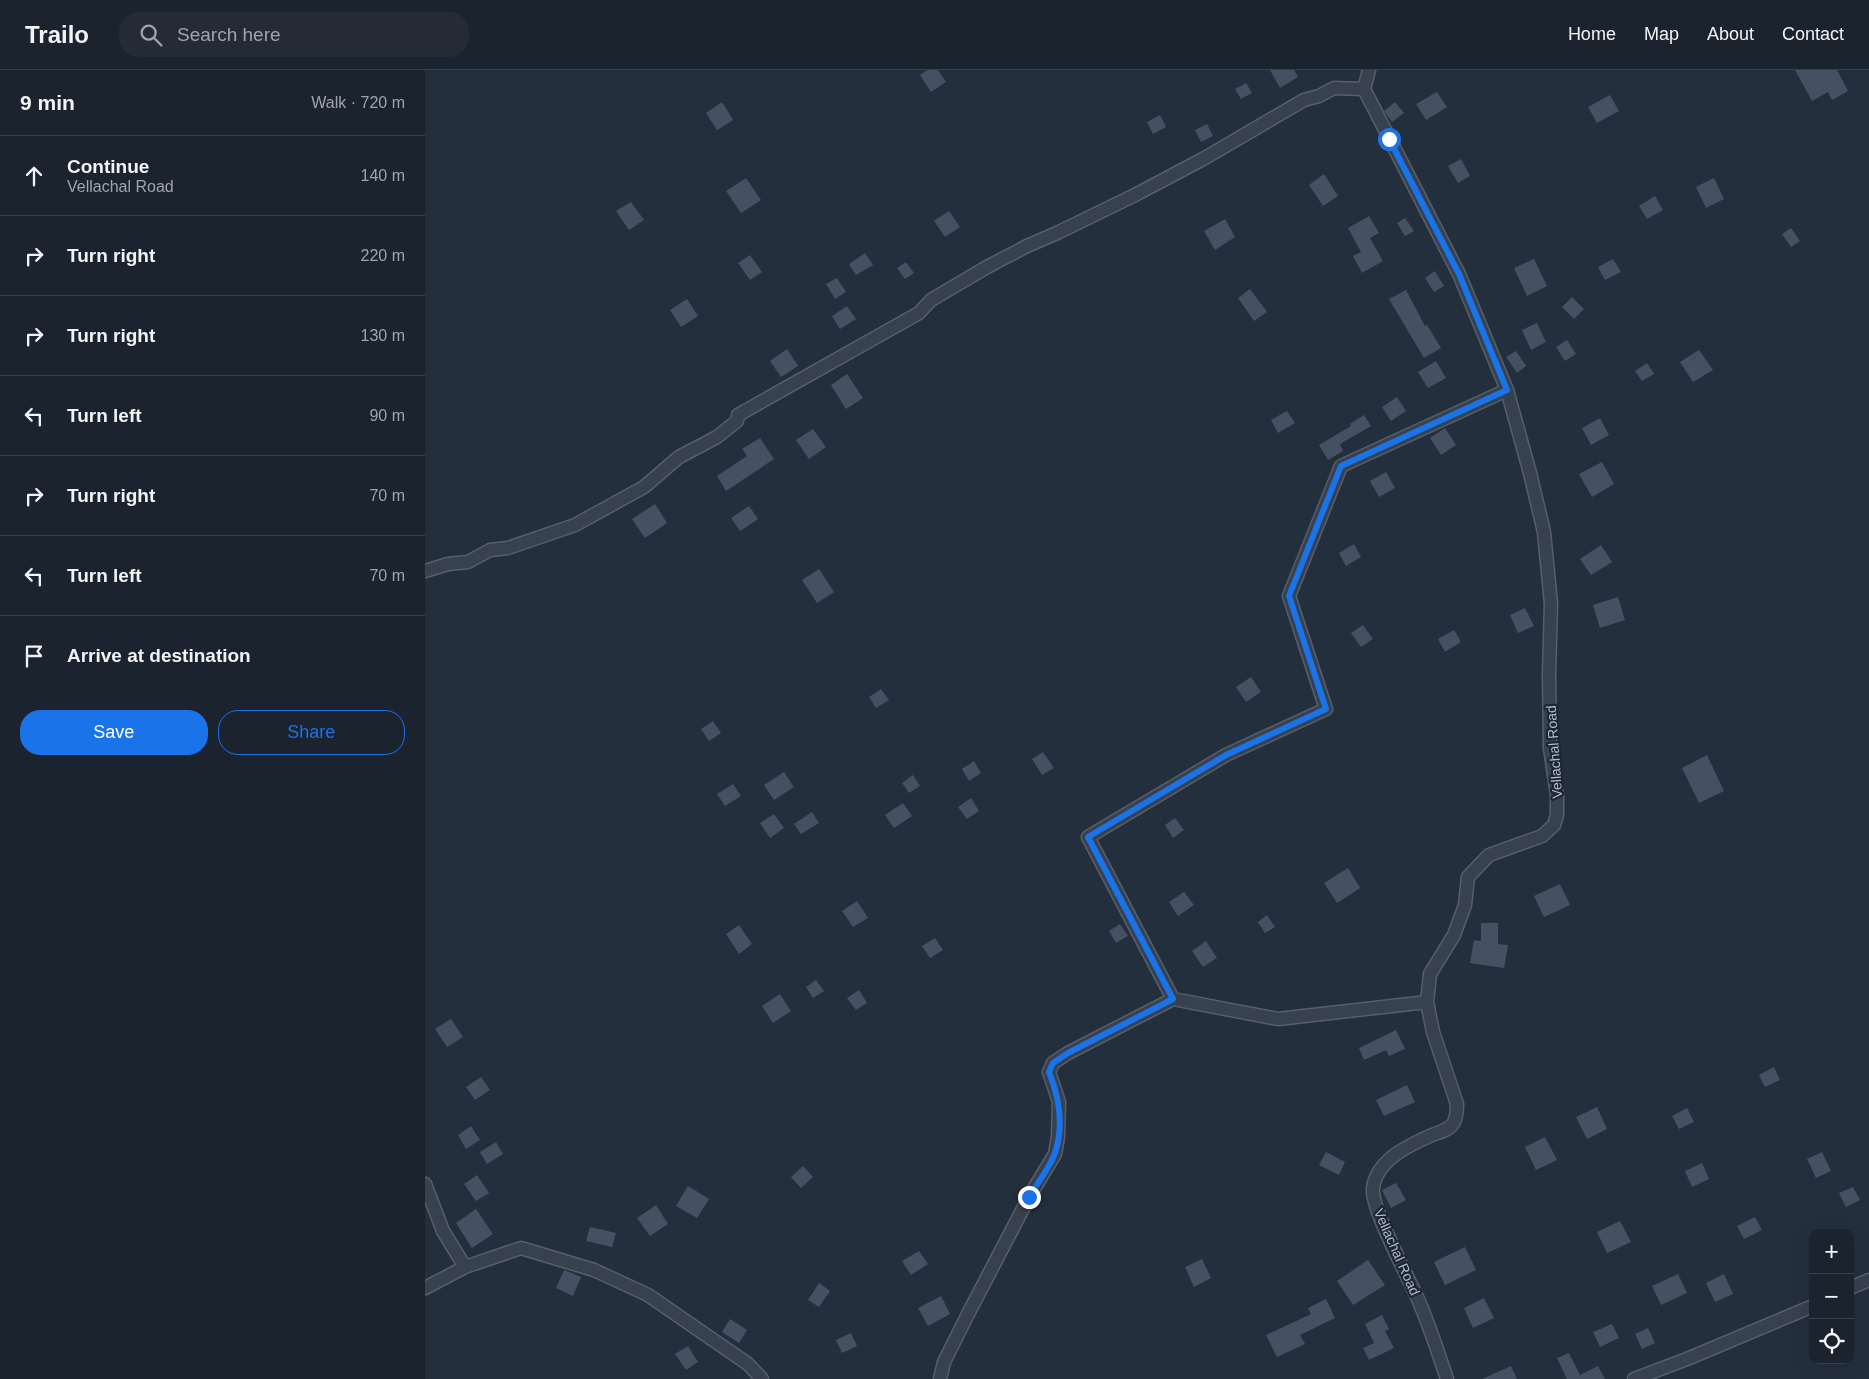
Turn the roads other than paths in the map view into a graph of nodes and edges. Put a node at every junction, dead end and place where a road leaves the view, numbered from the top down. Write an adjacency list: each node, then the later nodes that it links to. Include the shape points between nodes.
1 (1369, 70): 2 (street)
2 (1363, 89): 3 (street, Vellachal Road, via 1459,274); 4 (street, via 1334,88 1304,100 1135,195 987,267 931,300 919,313 738,415 737,421 717,437 679,458 644,487 606,510 563,530 508,548 490,550 468,562)
3 (1507, 390): 5 (street, via 1341,466 1289,596 1326,709 1226,755 1088,837); 6 (street, Vellachal Road, via 1544,532 1551,604 1550,748 1557,815 1554,825 1542,836 1489,855 1468,877 1465,905 1454,935 1430,974)
4 (425, 571)
5 (1173, 999): 6 (street, via 1277,1019); 14 (street, via 1053,1063 1049,1072 1059,1102 1055,1154 1029,1197 944,1362)
6 (1427, 1002): 15 (street, Vellachal Road, via 1457,1113 1446,1130 1384,1162 1372,1190 1381,1220 1417,1298)
7 (425, 1184): 8 (street, via 443,1231)
8 (465, 1266): 11 (street); 13 (street, via 521,1248 594,1270 648,1295 748,1364)
9 (1869, 1280): 10 (street)
10 (1854, 1286)
11 (425, 1288)
12 (1809, 1308): 16 (street)
13 (762, 1379)
14 (940, 1379)
15 (1447, 1379)
16 (1634, 1379)

